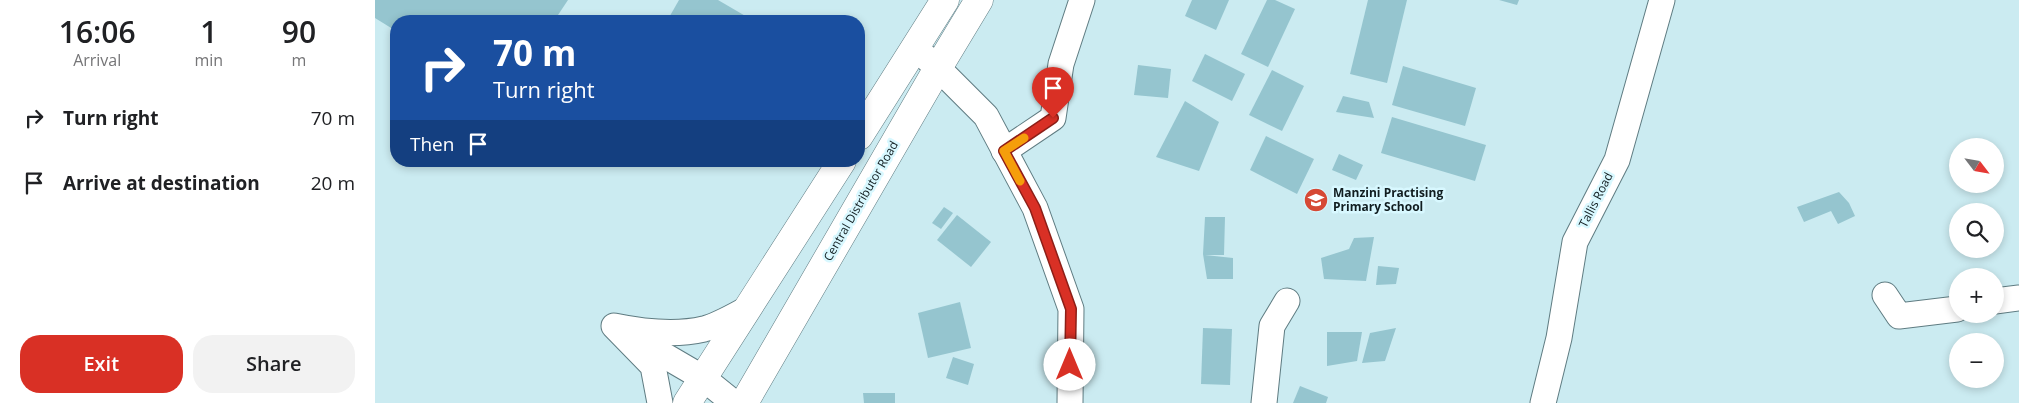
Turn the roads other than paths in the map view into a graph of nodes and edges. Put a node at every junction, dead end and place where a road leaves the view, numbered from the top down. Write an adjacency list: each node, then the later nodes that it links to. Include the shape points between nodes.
1 (945, 0): 5 (highway)
2 (979, 0): 6 (highway, Central Distributor Road)
3 (1082, 0): 8 (street, via 1061,64 1053,118)
4 (1662, 0): 24 (street, Tallis Road, via 1617,160 1575,242 1559,338)
5 (915, 48): 6 (street); 7 (highway)
6 (938, 68): 8 (street, via 985,116); 21 (highway, Central Distributor Road)
7 (865, 127)
8 (1004, 151): 22 (street, via 1035,208 1071,309)
9 (838, 167): 14 (highway)
10 (1885, 295): 15 (street, via 1899,316)
11 (2019, 298): 12 (street)
12 (2004, 300)
13 (1287, 301): 23 (street, via 1272,326)
14 (747, 309): 16 (street, via 705,329 645,332); 17 (highway)
15 (1949, 309)
16 (614, 326): 17 (street); 18 (street, via 653,366)
17 (703, 378): 19 (highway); 20 (street)
18 (660, 403)
19 (687, 403)
20 (734, 403)
21 (743, 403)
22 (1070, 403)
23 (1265, 403)
24 (1543, 403)

